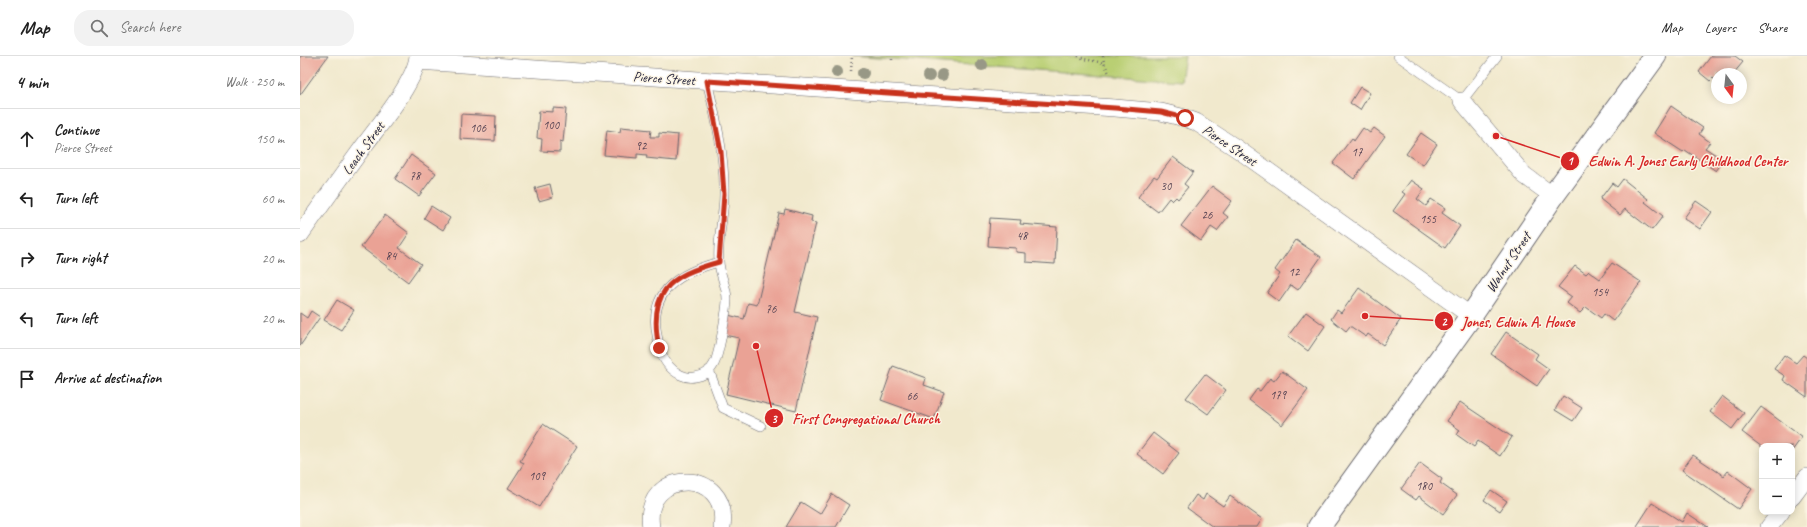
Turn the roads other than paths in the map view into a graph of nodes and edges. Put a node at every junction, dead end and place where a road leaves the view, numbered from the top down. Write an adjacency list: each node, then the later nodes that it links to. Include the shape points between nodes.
1 (1398, 56): 6 (lane)
2 (1497, 56): 6 (lane)
3 (1655, 56): 7 (street, Walnut Street)
4 (418, 59): 5 (street, Pierce Street); 8 (street, Leach Street, via 391,109)
5 (707, 81): 9 (lane, via 721,152 724,194); 10 (street, Pierce Street, via 1115,108 1178,116 1196,122 1236,148)
6 (1462, 101): 7 (street, via 1524,175)
7 (1553, 196): 10 (street, Walnut Street)
8 (300, 235)
9 (719, 262): 11 (lane, via 727,300 714,365); 11 (lane, via 697,268 672,283 657,304 655,318 659,348 674,372 690,378 703,376)
10 (1471, 316): 18 (street, Walnut Street)
11 (709, 370): 12 (lane, via 723,408)
12 (761, 426)
13 (1807, 477): 14 (street)
14 (1795, 493)
15 (1779, 515): 19 (street)
16 (651, 527): 17 (street, via 650,511 658,496 671,485 687,481 703,485 716,495 723,510)
17 (722, 527)
18 (1319, 527)
19 (1769, 527)

